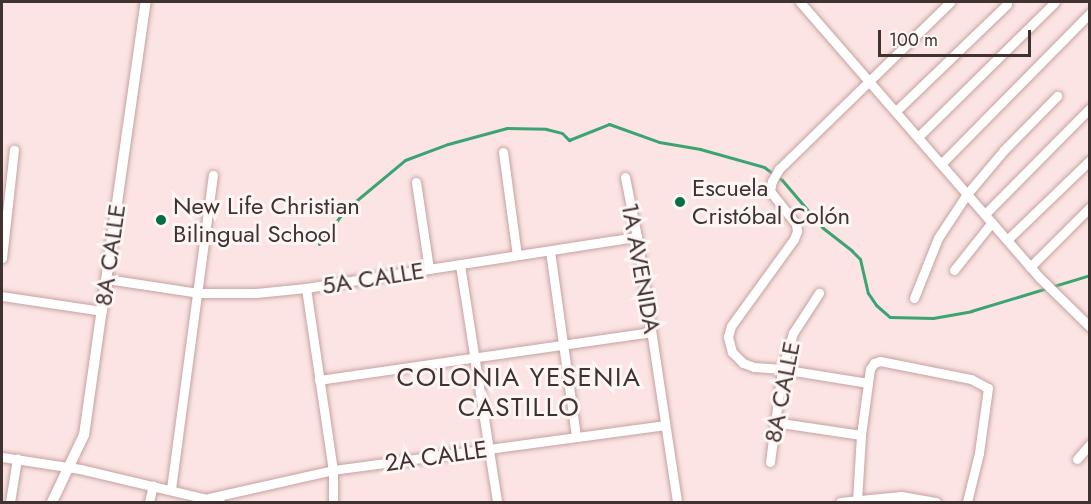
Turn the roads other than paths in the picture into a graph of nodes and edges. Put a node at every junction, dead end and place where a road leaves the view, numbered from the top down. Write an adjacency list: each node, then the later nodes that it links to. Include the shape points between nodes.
1 (146, 2): 32 (street, 8A CALLE)
2 (800, 2): 7 (street)
3 (950, 2): 7 (street)
4 (1055, 2): 11 (street)
5 (1007, 4): 10 (street)
6 (1089, 14): 15 (street)
7 (871, 82): 10 (street); 43 (street, via 779,169 772,181 770,191 796,224 797,231 731,326 728,337 732,352 743,363)
8 (1057, 96): 19 (street)
9 (1089, 108): 21 (street)
10 (896, 111): 11 (street)
11 (918, 137): 15 (street)
12 (14, 150): 27 (street)
13 (503, 152): 26 (street)
14 (1089, 160): 24 (street)
15 (941, 164): 19 (street)
16 (213, 175): 34 (street)
17 (625, 177): 23 (street, 1A AVENIDA)
18 (416, 182): 30 (street)
19 (967, 194): 21 (street); 37 (street, via 938,238)
20 (1089, 207): 29 (street)
21 (985, 214): 22 (street)
22 (992, 222): 24 (street); 31 (street)
23 (638, 237): 25 (street, 5A CALLE); 40 (street, 1A AVENIDA)
24 (1007, 240): 29 (street)
25 (550, 251): 26 (street, 5A CALLE); 41 (street)
26 (517, 255): 28 (street, 5A CALLE)
27 (2, 258)
28 (460, 265): 30 (street, 5A CALLE); 42 (street)
29 (1030, 267): 39 (street)
30 (429, 268): 33 (street, 5A CALLE)
31 (954, 270)
32 (107, 279): 34 (street, 5A CALLE); 38 (street, 8A CALLE)
33 (306, 288): 34 (street, 5A CALLE); 44 (street)
34 (198, 293): 59 (street)
35 (819, 294): 43 (street, 8A CALLE, via 792,333)
36 (2, 296): 38 (street)
37 (914, 298)
38 (102, 311): 56 (street, 8A CALLE, via 84,435)
39 (1089, 327)
40 (651, 332): 41 (street); 47 (street, 1A AVENIDA)
41 (562, 344): 42 (street); 49 (street)
42 (474, 357): 44 (street); 51 (street)
43 (782, 369): 45 (street); 46 (street, 8A CALLE)
44 (319, 380): 57 (street)
45 (868, 383): 48 (street); 71 (street, via 870,369 880,361 971,380 988,388)
46 (774, 422): 48 (street); 55 (street, 8A CALLE)
47 (665, 424): 49 (street, 2A CALLE); 68 (street, 1A AVENIDA)
48 (861, 435): 61 (street)
49 (576, 436): 51 (street, 2A CALLE)
50 (1089, 444): 54 (street)
51 (488, 448): 57 (street, 2A CALLE); 67 (street)
52 (2, 457): 53 (street)
53 (16, 459): 56 (street); 62 (street)
54 (1077, 459)
55 (770, 462)
56 (69, 467): 58 (street); 63 (street, 8A CALLE)
57 (333, 470): 60 (street, 2A CALLE); 66 (street)
58 (153, 485): 59 (street); 64 (street)
59 (171, 489): 60 (street)
60 (209, 498): 65 (street)
61 (857, 501): 69 (street); 70 (street, via 909,496)
62 (10, 502)
63 (52, 502)
64 (149, 502)
65 (220, 502)
66 (333, 502)
67 (497, 502)
68 (677, 502)
69 (840, 502)
70 (936, 502)
71 (967, 502)

